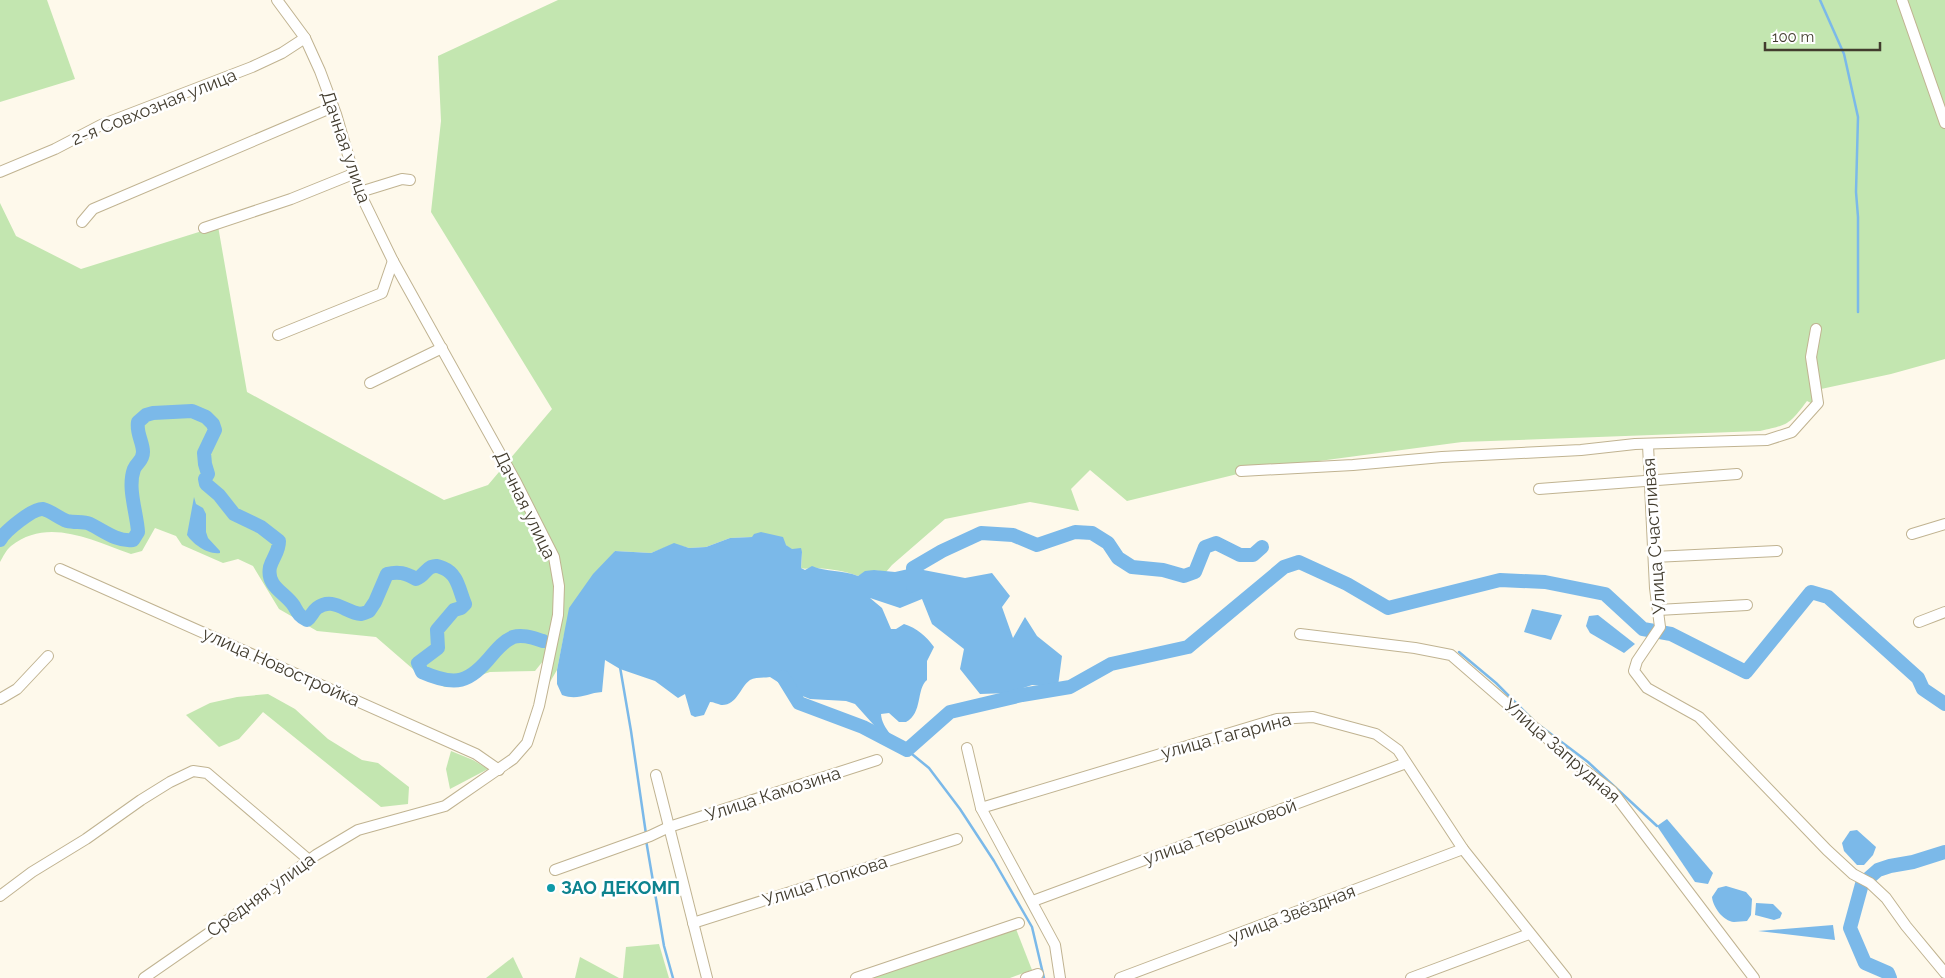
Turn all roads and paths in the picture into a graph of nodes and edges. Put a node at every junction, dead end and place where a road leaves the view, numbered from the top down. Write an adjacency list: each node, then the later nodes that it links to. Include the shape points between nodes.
1 (277, 0): 3 (street, Дачная улица)
2 (1902, 0): 5 (street)
3 (305, 38): 4 (street, Дачная улица); 6 (street, 2-я Совхозная улица, via 252,67 101,125)
4 (333, 108): 7 (street, Дачная улица); 10 (street, via 94,209)
5 (1945, 123)
6 (0, 172)
7 (353, 174): 9 (street, Дачная улица); 11 (street)
8 (410, 180): 9 (street, via 402,178)
9 (360, 192): 12 (street, Дачная улица)
10 (82, 222)
11 (204, 228)
12 (393, 261): 14 (street, via 382,293); 15 (street, Дачная улица)
13 (1816, 329): 17 (street, via 1811,357 1818,402 1792,432 1767,440)
14 (278, 335)
15 (442, 348): 16 (street); 37 (street, Дачная улица, via 554,557 559,586 558,615 539,706 527,743)
16 (370, 383)
17 (1648, 445): 18 (street); 20 (street, Улица Счастливая)
18 (1241, 471)
19 (1737, 474): 20 (street)
20 (1650, 480): 21 (street); 25 (street, Улица Счастливая)
21 (1539, 489)
22 (1945, 524): 23 (street)
23 (1912, 534)
24 (1777, 551): 25 (street)
25 (1654, 557): 28 (street, Улица Счастливая)
26 (60, 569): 37 (street, улица Новостройка, via 476,754)
27 (1747, 605): 28 (street)
28 (1658, 610): 51 (street, Улица Счастливая, via 1657,632 1634,671 1647,688 1699,716 1828,850 1853,874 1870,883 1886,898)
29 (1945, 612): 30 (street)
30 (1919, 622)
31 (1300, 634): 60 (street, Улица Запрудная, via 1452,655 1612,791)
32 (48, 656): 33 (street, via 17,689)
33 (0, 699)
34 (967, 748): 39 (street)
35 (877, 760): 40 (street, Улица Камозина)
36 (1406, 764): 39 (street, улица Гагарина, via 1398,750 1376,734 1313,717 1287,718); 42 (street, улица Гагарина); 46 (street, улица Терешковой)
37 (499, 770): 43 (street, Средняя улица, via 445,806 358,830)
38 (656, 776): 40 (street)
39 (982, 808): 46 (street)
40 (668, 827): 44 (street, Улица Камозина); 47 (street)
41 (957, 839): 47 (street, Улица Попкова)
42 (1463, 850): 49 (street, улица Гагарина); 57 (street, улица Звёздная)
43 (309, 860): 45 (street, via 207,774 193,771 141,800); 52 (street, Средняя улица)
44 (555, 870)
45 (0, 896)
46 (1033, 901): 56 (street, via 1055,945)
47 (693, 923): 53 (street)
48 (1019, 923): 54 (street)
49 (1529, 934): 58 (street); 59 (street, улица Гагарина)
50 (1038, 974): 55 (street)
51 (1945, 974)
52 (144, 978)
53 (707, 978)
54 (856, 978)
55 (1026, 978)
56 (1060, 978)
57 (1120, 978)
58 (1411, 978)
59 (1566, 978)
60 (1754, 978)

